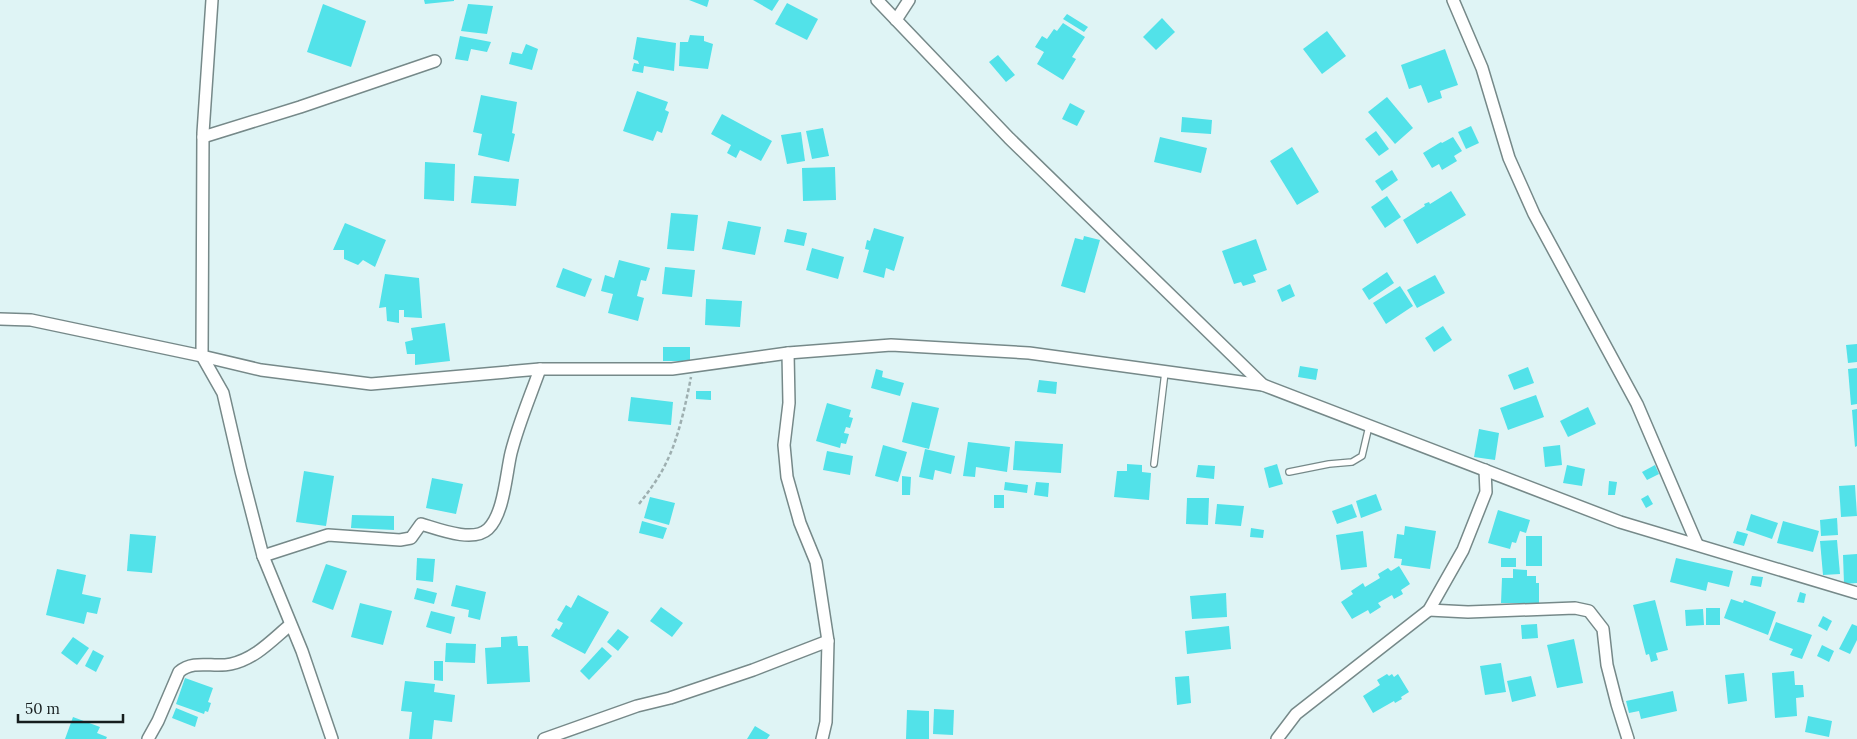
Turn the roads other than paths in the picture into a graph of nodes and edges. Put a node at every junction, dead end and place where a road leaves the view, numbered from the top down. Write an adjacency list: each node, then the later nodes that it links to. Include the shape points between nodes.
1 (212, 0): 7 (street)
2 (877, 0): 5 (street)
3 (909, 0): 5 (street)
4 (1454, 0): 18 (street, via 1482,68 1509,158 1534,214 1637,404)
5 (896, 20): 13 (street, via 1009,138)
6 (435, 61): 7 (street)
7 (203, 137): 10 (street)
8 (0, 319): 10 (street, via 31,320)
9 (788, 353): 11 (street, via 672,369); 12 (street, via 891,344 1029,353); 23 (street, via 789,402 784,445 786,477 816,562)
10 (202, 356): 11 (street, via 261,370 371,384); 19 (street, via 223,393)
11 (540, 369): 19 (street, via 511,452 497,515 488,530 467,536 422,524 411,538 328,535)
12 (1165, 372): 13 (street); 15 (lane)
13 (1263, 385): 14 (street)
14 (1369, 426): 16 (street); 17 (lane, via 1362,456 1352,462)
15 (1154, 464)
16 (1485, 470): 18 (street, via 1620,522); 21 (street, via 1486,492 1463,550)
17 (1289, 472)
18 (1697, 544): 20 (street)
19 (263, 556): 22 (street)
20 (1857, 593)
21 (1430, 610): 28 (street, via 1296,714); 29 (street, via 1468,612 1575,608 1589,611 1603,629 1607,665)
22 (290, 625): 24 (street, via 243,660 230,664 192,665 179,672); 25 (street)
23 (828, 641): 26 (street, via 753,670); 27 (street, via 826,722)
24 (148, 739)
25 (332, 739)
26 (544, 739)
27 (822, 739)
28 (1277, 739)
29 (1628, 739)

